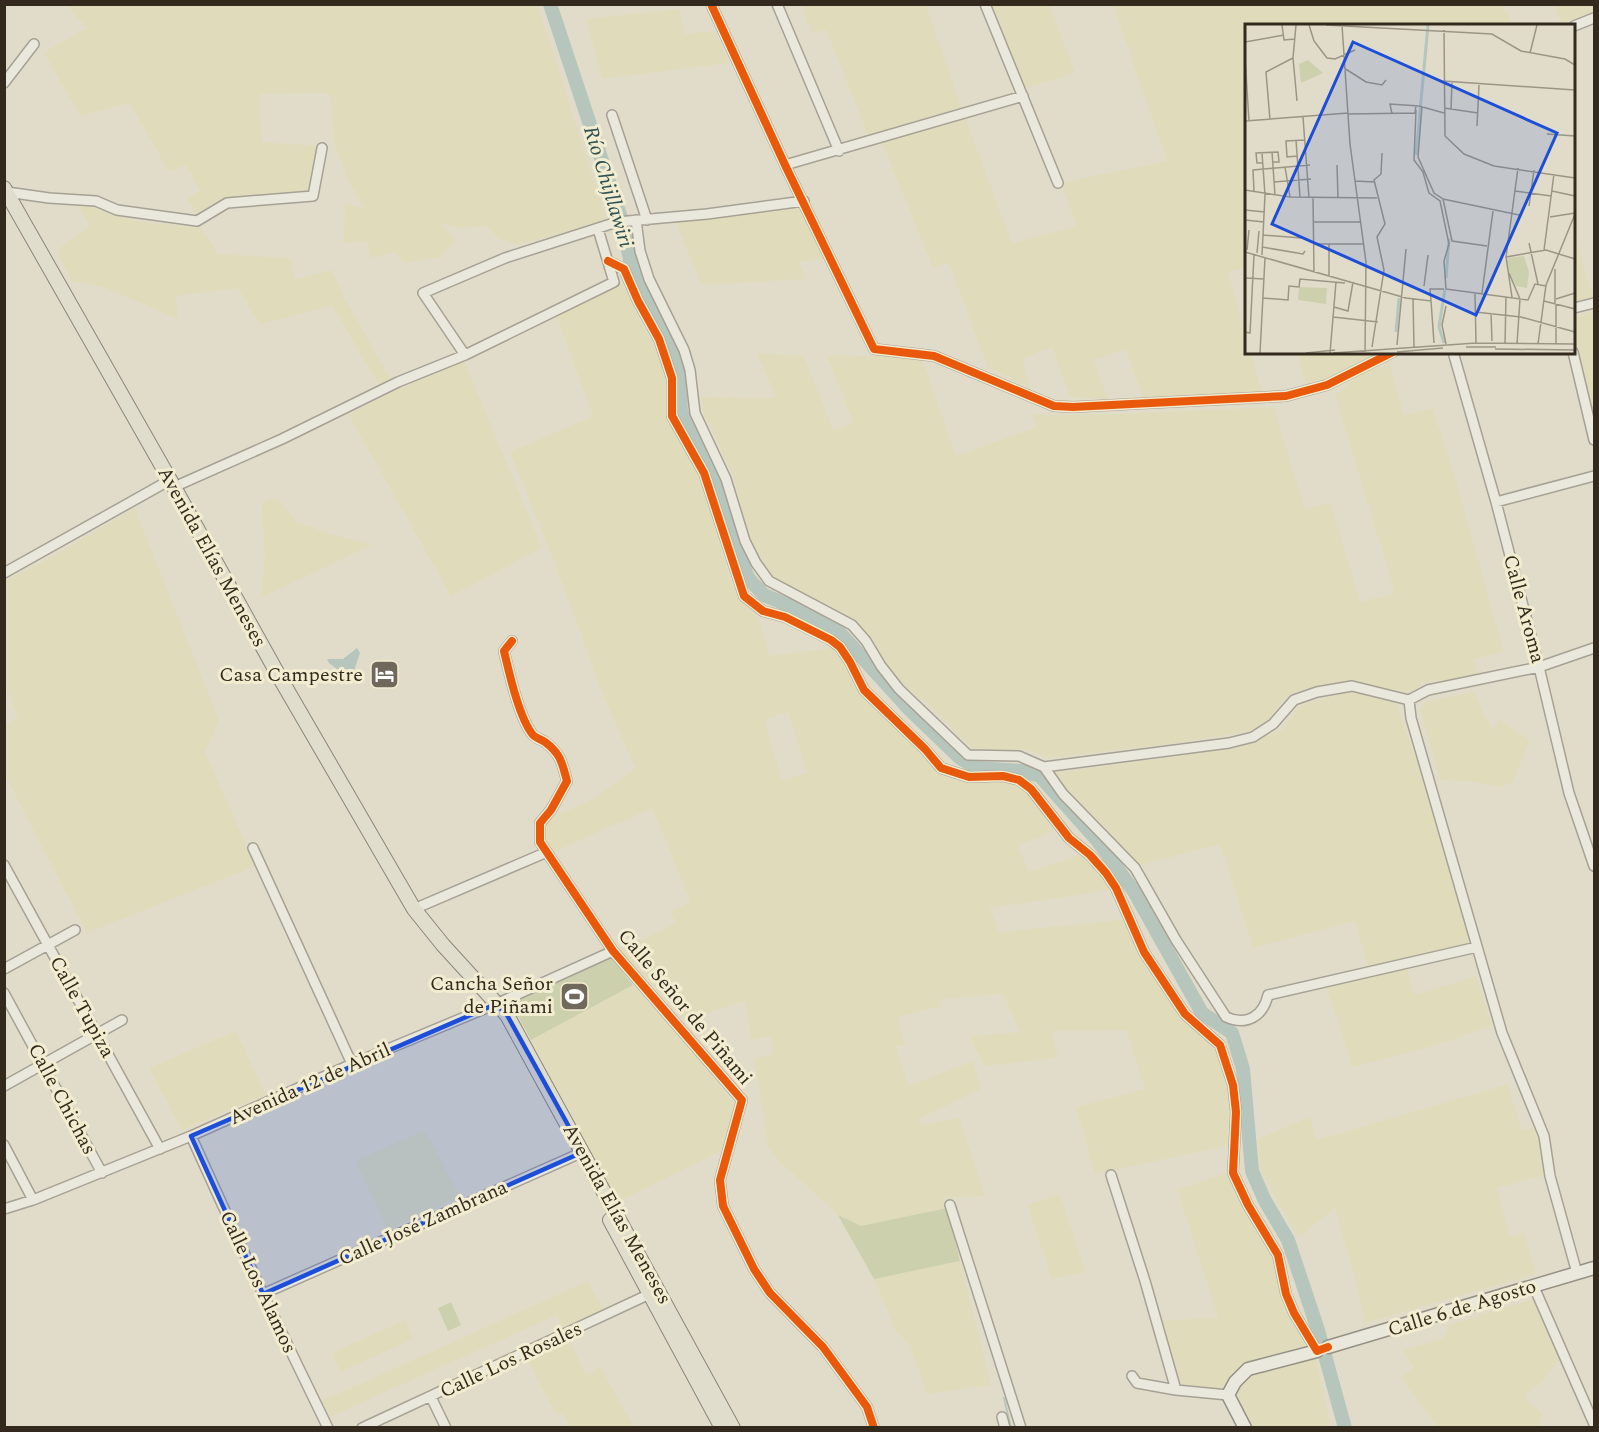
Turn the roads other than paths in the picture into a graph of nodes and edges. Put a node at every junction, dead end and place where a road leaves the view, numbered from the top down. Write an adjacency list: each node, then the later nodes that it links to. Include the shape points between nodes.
1 (711, 4): 12 (street)
2 (777, 4): 11 (street)
3 (985, 4): 8 (street)
4 (1594, 18): 5 (street)
5 (1575, 26)
6 (34, 44): 7 (street)
7 (4, 83)
8 (1023, 96): 11 (street); 13 (street)
9 (612, 115): 16 (street)
10 (322, 148): 14 (street, via 313,196 227,203 197,221 117,210 96,201)
11 (839, 151): 12 (street)
12 (785, 165): 15 (street)
13 (1058, 183)
14 (6, 190): 28 (main road, Avenida Elías Meneses)
15 (804, 201): 16 (street); 22 (street, via 874,349 934,356 1054,406 1286,396 1327,385)
16 (647, 220): 17 (street)
17 (632, 221): 18 (street); 35 (street, via 650,279 684,350 695,413 726,479 745,541 769,581 852,626 899,689 968,755 1019,756)
18 (598, 229): 19 (street); 25 (street, via 505,258 423,293)
19 (608, 261): 25 (street, via 614,282); 67 (street, via 624,269 659,339 672,378 672,416 704,473 744,596 763,611 785,617 840,647 864,690 941,768 969,777 1019,780 1031,789 1069,838 1106,873 1144,952 1185,1014 1220,1045 1233,1085 1236,1112 1233,1173 1263,1234 1278,1255 1294,1313)
20 (1594, 303): 21 (street)
21 (1575, 308)
22 (1389, 354)
23 (1454, 354): 29 (street, Calle Aroma)
24 (1573, 354): 26 (street)
25 (465, 355): 28 (street, via 398,382 282,439)
26 (1594, 440)
27 (1594, 476): 29 (street)
28 (172, 484): 30 (street); 40 (main road, Avenida Elías Meneses)
29 (1496, 502): 33 (street, Calle Aroma)
30 (4, 573)
31 (512, 641): 37 (street, Calle Señor de Piñami, via 504,651 524,715 534,735 560,755 567,781 540,823 540,842)
32 (1594, 648): 33 (street)
33 (1539, 667): 34 (street, via 1428,690); 39 (street, Calle Aroma, via 1569,793)
34 (1409, 700): 35 (street, via 1352,686 1317,692 1294,700 1273,724 1253,737); 43 (street)
35 (1044, 767): 43 (street, via 1063,794 1135,868 1219,1007 1235,1021 1259,1014 1268,995)
36 (253, 848): 50 (street)
37 (547, 852): 40 (street); 44 (street, Calle Señor de Piñami)
38 (4, 865): 42 (street, Calle Tupiza)
39 (1594, 866)
40 (414, 909): 47 (main road, Avenida Elías Meneses)
41 (75, 930): 42 (street)
42 (48, 945): 45 (street); 49 (street, Calle Tupiza)
43 (1477, 947): 63 (street, via 1502,1032 1544,1136 1550,1176)
44 (613, 951): 47 (street, Avenida 12 de Abril); 79 (street, Calle Señor de Piñami, via 742,1100 720,1180 723,1206 770,1293 823,1347 862,1399)
45 (4, 969)
46 (4, 993): 51 (street, Calle Chichas)
47 (496, 1004): 50 (street, Avenida 12 de Abril); 56 (main road, Avenida Elías Meneses, via 499,1016)
48 (122, 1020): 49 (street)
49 (97, 1035): 51 (street); 55 (street, Calle Tupiza)
50 (352, 1064): 53 (street, Avenida 12 de Abril)
51 (43, 1065): 52 (street); 57 (street, Calle Chichas)
52 (4, 1086)
53 (191, 1136): 55 (street, Avenida 12 de Abril); 66 (street, Calle Los Alamos)
54 (4, 1145): 59 (street)
55 (160, 1149): 57 (street, Avenida 12 de Abril)
56 (579, 1153): 65 (main road, Avenida Elías Meneses); 66 (street, Calle José Zambrana)
57 (102, 1173): 59 (street, Avenida 12 de Abril)
58 (1111, 1175): 69 (street)
59 (33, 1200): 61 (street, Avenida 12 de Abril)
60 (950, 1205): 81 (street)
61 (4, 1209)
62 (1594, 1268): 63 (main road, Calle 6 de Agosto)
63 (1577, 1274): 64 (main road, Calle 6 de Agosto)
64 (1534, 1287): 67 (main road, Calle 6 de Agosto); 73 (street)
65 (655, 1292): 71 (street, Calle Los Rosales); 77 (main road, Avenida Elías Meneses); 78 (main road, Avenida Elías Meneses)
66 (263, 1294): 74 (street, Calle Los Alamos)
67 (1323, 1349): 70 (main road, Calle 6 de Agosto, via 1248,1369)
68 (1132, 1376): 69 (street, via 1137,1383)
69 (1176, 1390): 70 (street)
70 (1228, 1395): 82 (main road)
71 (431, 1397): 75 (street, Calle Los Rosales); 76 (street)
72 (1002, 1417): 80 (street)
73 (1593, 1418)
74 (328, 1428)
75 (362, 1428)
76 (446, 1428)
77 (722, 1428)
78 (733, 1428)
79 (874, 1428)
80 (1005, 1428)
81 (1021, 1428)
82 (1245, 1428)

